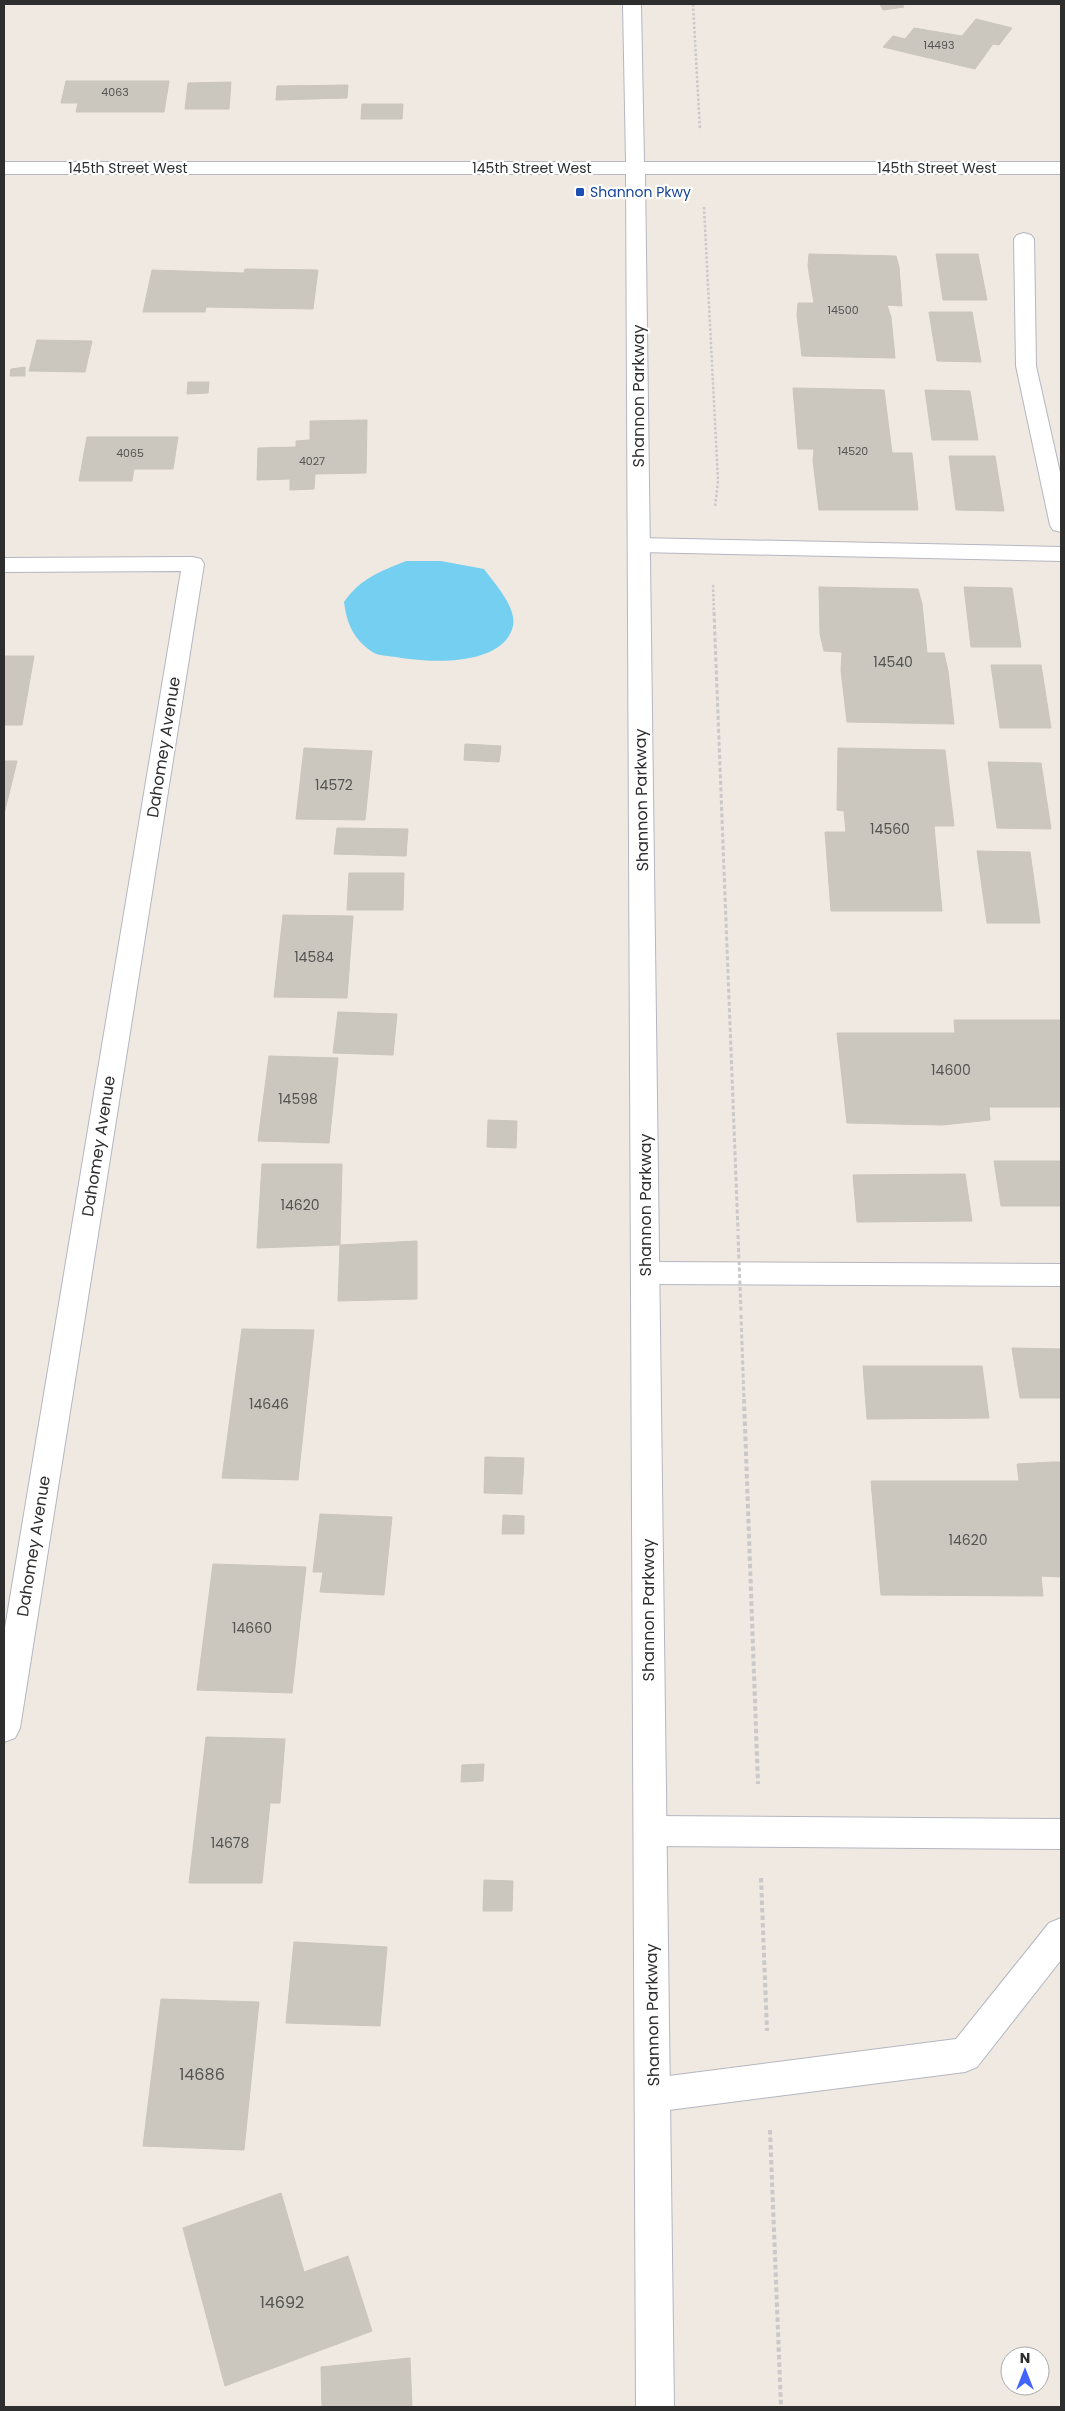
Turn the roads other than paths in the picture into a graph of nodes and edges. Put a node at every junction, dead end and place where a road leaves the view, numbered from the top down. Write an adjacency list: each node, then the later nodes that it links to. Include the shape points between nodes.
1 (632, 4): 3 (street, Shannon Parkway)
2 (4, 168): 3 (street, 145th Street West)
3 (636, 168): 4 (street, 145th Street West); 7 (street, Shannon Parkway)
4 (1061, 168)
5 (1024, 239): 6 (street, via 1026,366)
6 (1061, 525)
7 (639, 545): 8 (street); 10 (street, Shannon Parkway)
8 (1061, 554)
9 (4, 565): 12 (street, Dahomey Avenue, via 192,564)
10 (646, 1273): 11 (street); 13 (street, Shannon Parkway)
11 (1061, 1275)
12 (4, 1728)
13 (650, 1831): 14 (street); 16 (street, Shannon Parkway)
14 (1061, 1834)
15 (1061, 1934): 16 (street, via 965,2055)
16 (653, 2095): 17 (street, Shannon Parkway)
17 (656, 2407)

